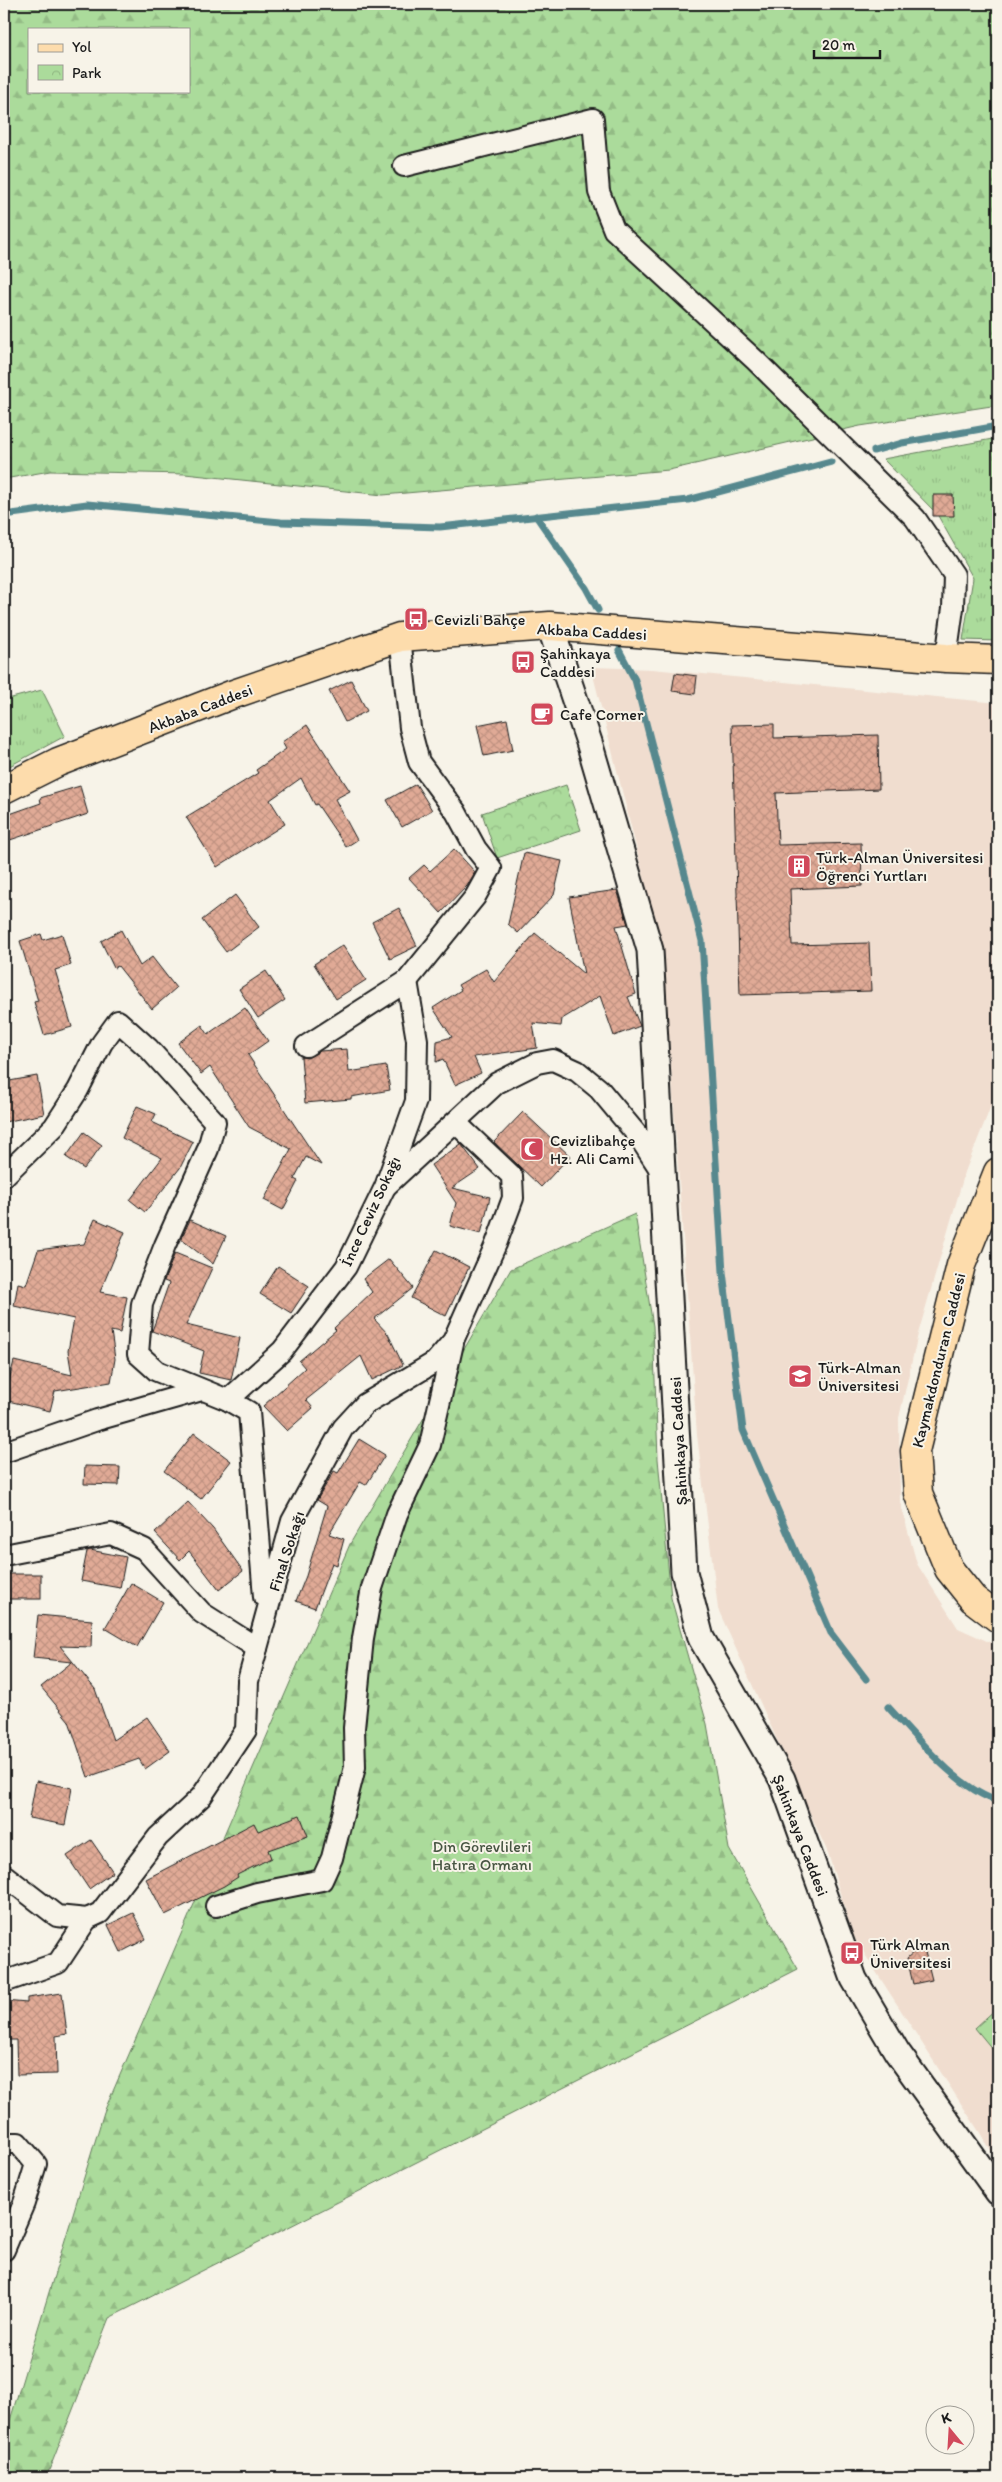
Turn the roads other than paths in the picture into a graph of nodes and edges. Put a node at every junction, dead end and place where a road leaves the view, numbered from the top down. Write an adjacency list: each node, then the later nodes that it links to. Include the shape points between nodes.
1 (404, 166): 4 (street, via 592,118 599,192 614,230 755,360 915,518 954,575)
2 (550, 626): 3 (main road, Akbaba Caddesi); 4 (main road, Akbaba Caddesi); 11 (street, Şahinkaya Caddesi, via 589,742 650,950)
3 (400, 637): 6 (main road, Akbaba Caddesi, via 231,695 58,762); 7 (street, via 410,728 419,762 456,812 476,849 491,868 475,897)
4 (946, 658): 5 (main road, Akbaba Caddesi)
5 (998, 660)
6 (4, 789)
7 (407, 981): 8 (street); 13 (street, İnce Ceviz Sokağı, via 417,1040 416,1101)
8 (306, 1046)
9 (456, 1123): 11 (street, via 497,1083 537,1063 553,1060 577,1071 599,1089 639,1137); 13 (street); 14 (street, Final Sokağı, via 512,1176 513,1198)
10 (998, 1172): 19 (main road, Kaymakdonduran Caddesi, via 961,1265 915,1451 918,1493 948,1569 973,1599)
11 (663, 1174): 27 (street, Şahinkaya Caddesi, via 684,1572 701,1638 782,1779 854,1979 897,2052)
12 (4, 1176): 15 (street, via 54,1127 118,1021 149,1049 215,1122 208,1149 142,1304 138,1354 157,1371)
13 (385, 1187): 16 (street, İnce Ceviz Sokağı, via 346,1267 282,1351)
14 (453, 1342): 20 (street, Final Sokağı, via 435,1362 365,1404 343,1428 292,1521); 23 (street, via 430,1445 397,1514 372,1588 354,1728 355,1767 332,1858 322,1880 257,1893)
15 (202, 1390): 16 (street); 17 (street, via 97,1420)
16 (228, 1400): 20 (street, via 249,1412)
17 (7, 1451)
18 (4, 1555): 21 (street, via 111,1534 144,1549 202,1613)
19 (998, 1618)
20 (265, 1619): 21 (street, Final Sokağı)
21 (257, 1648): 24 (street, Final Sokağı, via 248,1681 246,1730 201,1797 158,1836 100,1913)
22 (4, 1875): 24 (street, via 58,1916)
23 (216, 1906)
24 (86, 1919): 25 (street, via 58,1963)
25 (4, 1982)
26 (4, 2143): 28 (street, via 18,2143 36,2164)
27 (998, 2192)
28 (4, 2250)

